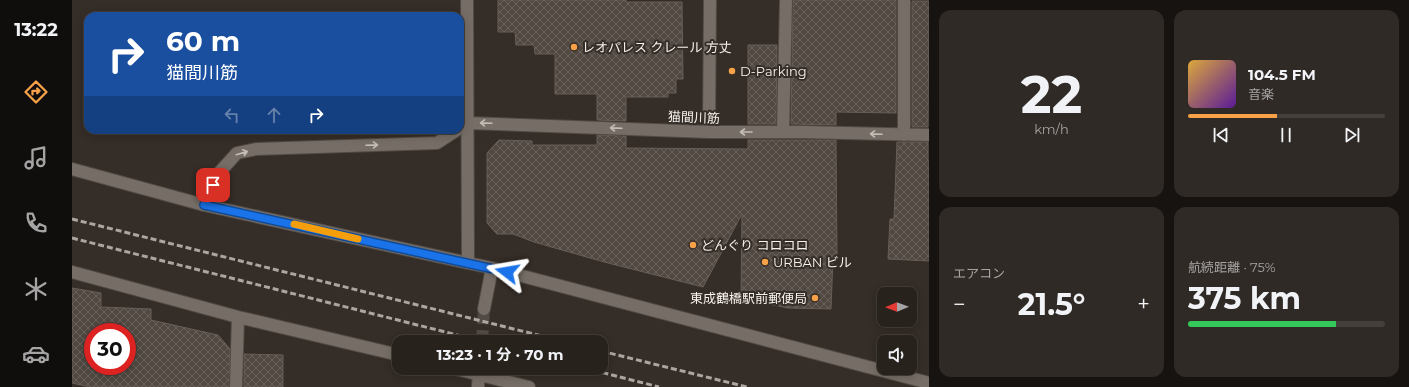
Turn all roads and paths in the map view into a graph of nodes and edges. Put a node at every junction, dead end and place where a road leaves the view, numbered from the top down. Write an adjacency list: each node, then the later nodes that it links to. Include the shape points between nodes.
1 (467, 0): 5 (street)
2 (710, 0): 6 (street)
3 (786, 0): 7 (street)
4 (904, 0): 9 (street)
5 (464, 125): 6 (street, 猫間川筋, one-way to 5); 13 (street)
6 (709, 132): 7 (street, 猫間川筋, one-way to 6)
7 (783, 132): 9 (street, 猫間川筋, one-way to 7)
8 (451, 134): 12 (street, one-way to 8, via 217,175 237,153 256,149 438,143)
9 (904, 135): 10 (street, 猫間川筋)
10 (929, 135)
11 (72, 169): 12 (street)
12 (204, 205): 13 (street)
13 (468, 263): 14 (street)
14 (492, 268): 16 (street); 21 (street)
15 (72, 272): 17 (street)
16 (484, 309)
17 (238, 317): 18 (street); 22 (street)
18 (392, 354)
19 (478, 375): 23 (street)
20 (491, 375): 24 (street)
21 (929, 383)
22 (236, 387)
23 (478, 387)
24 (529, 387)

